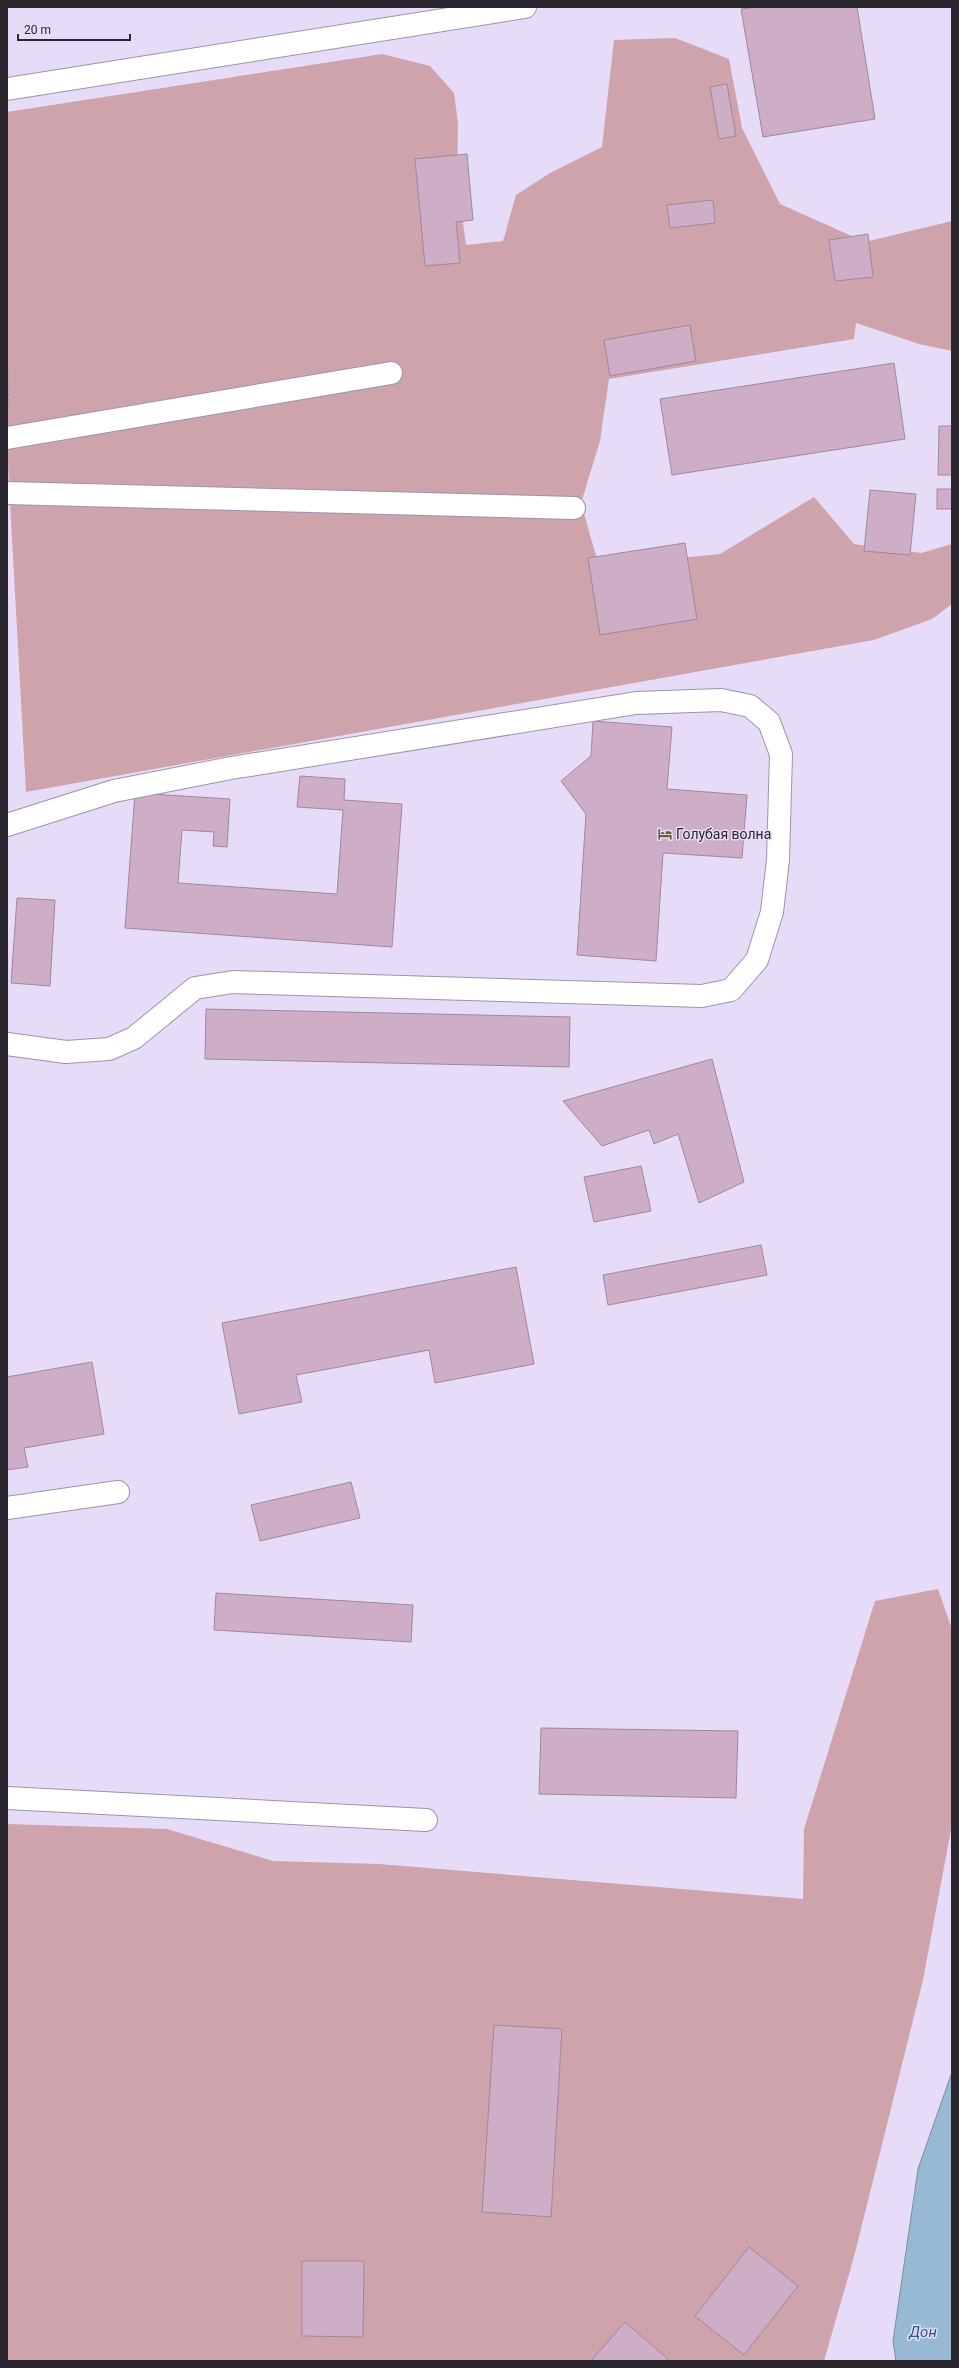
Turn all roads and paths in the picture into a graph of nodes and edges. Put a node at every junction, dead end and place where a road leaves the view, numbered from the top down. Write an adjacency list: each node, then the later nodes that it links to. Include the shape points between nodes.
1 (525, 7): 2 (lane)
2 (7, 89)
3 (391, 373): 4 (lane)
4 (7, 438)
5 (7, 493): 6 (lane)
6 (574, 508)
7 (7, 825): 8 (lane, via 114,790 231,768 636,703 721,700 750,706 770,722 781,754 778,860 772,912 757,960 730,990 702,996 233,982 195,988 134,1038 108,1049 66,1052)
8 (7, 1044)
9 (118, 1492): 10 (lane)
10 (7, 1508)
11 (7, 1798): 12 (lane)
12 (426, 1820)

